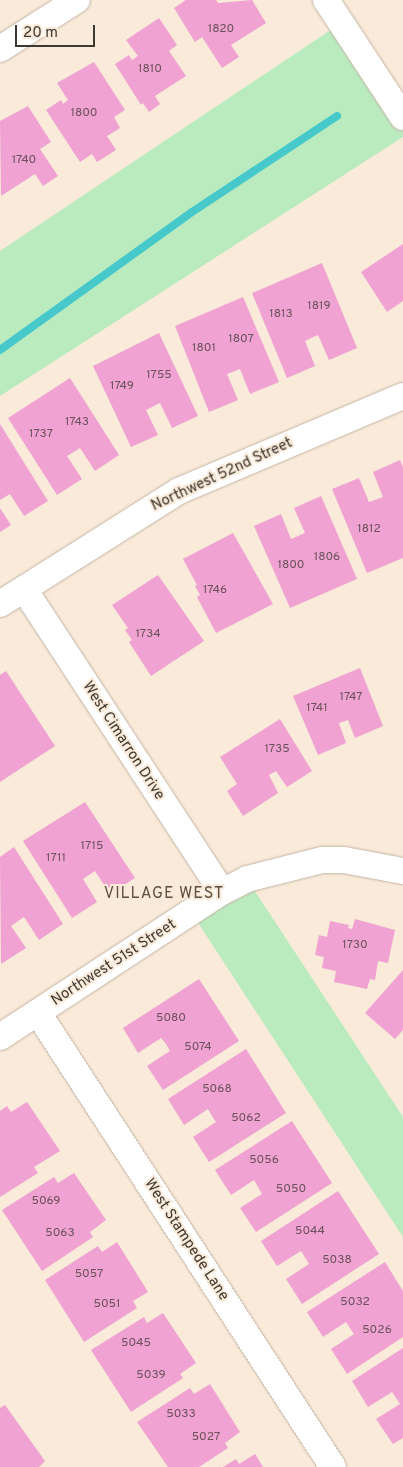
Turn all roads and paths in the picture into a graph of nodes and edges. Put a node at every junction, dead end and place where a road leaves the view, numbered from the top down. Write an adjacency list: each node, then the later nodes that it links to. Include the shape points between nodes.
1 (77, 0): 3 (street)
2 (326, 0): 4 (street)
3 (0, 49)
4 (403, 118)
5 (403, 396): 6 (street, Northwest 52nd Street, via 179,491)
6 (24, 589): 7 (street, Northwest 52nd Street); 9 (street, West Cimarron Drive)
7 (0, 604)
8 (403, 871): 9 (street, Northwest 51st Street, via 344,860 322,860 272,871)
9 (222, 892): 10 (street, Northwest 51st Street)
10 (38, 1013): 11 (street, Northwest 51st Street); 12 (street, West Stampede Lane)
11 (0, 1037)
12 (333, 1467)

